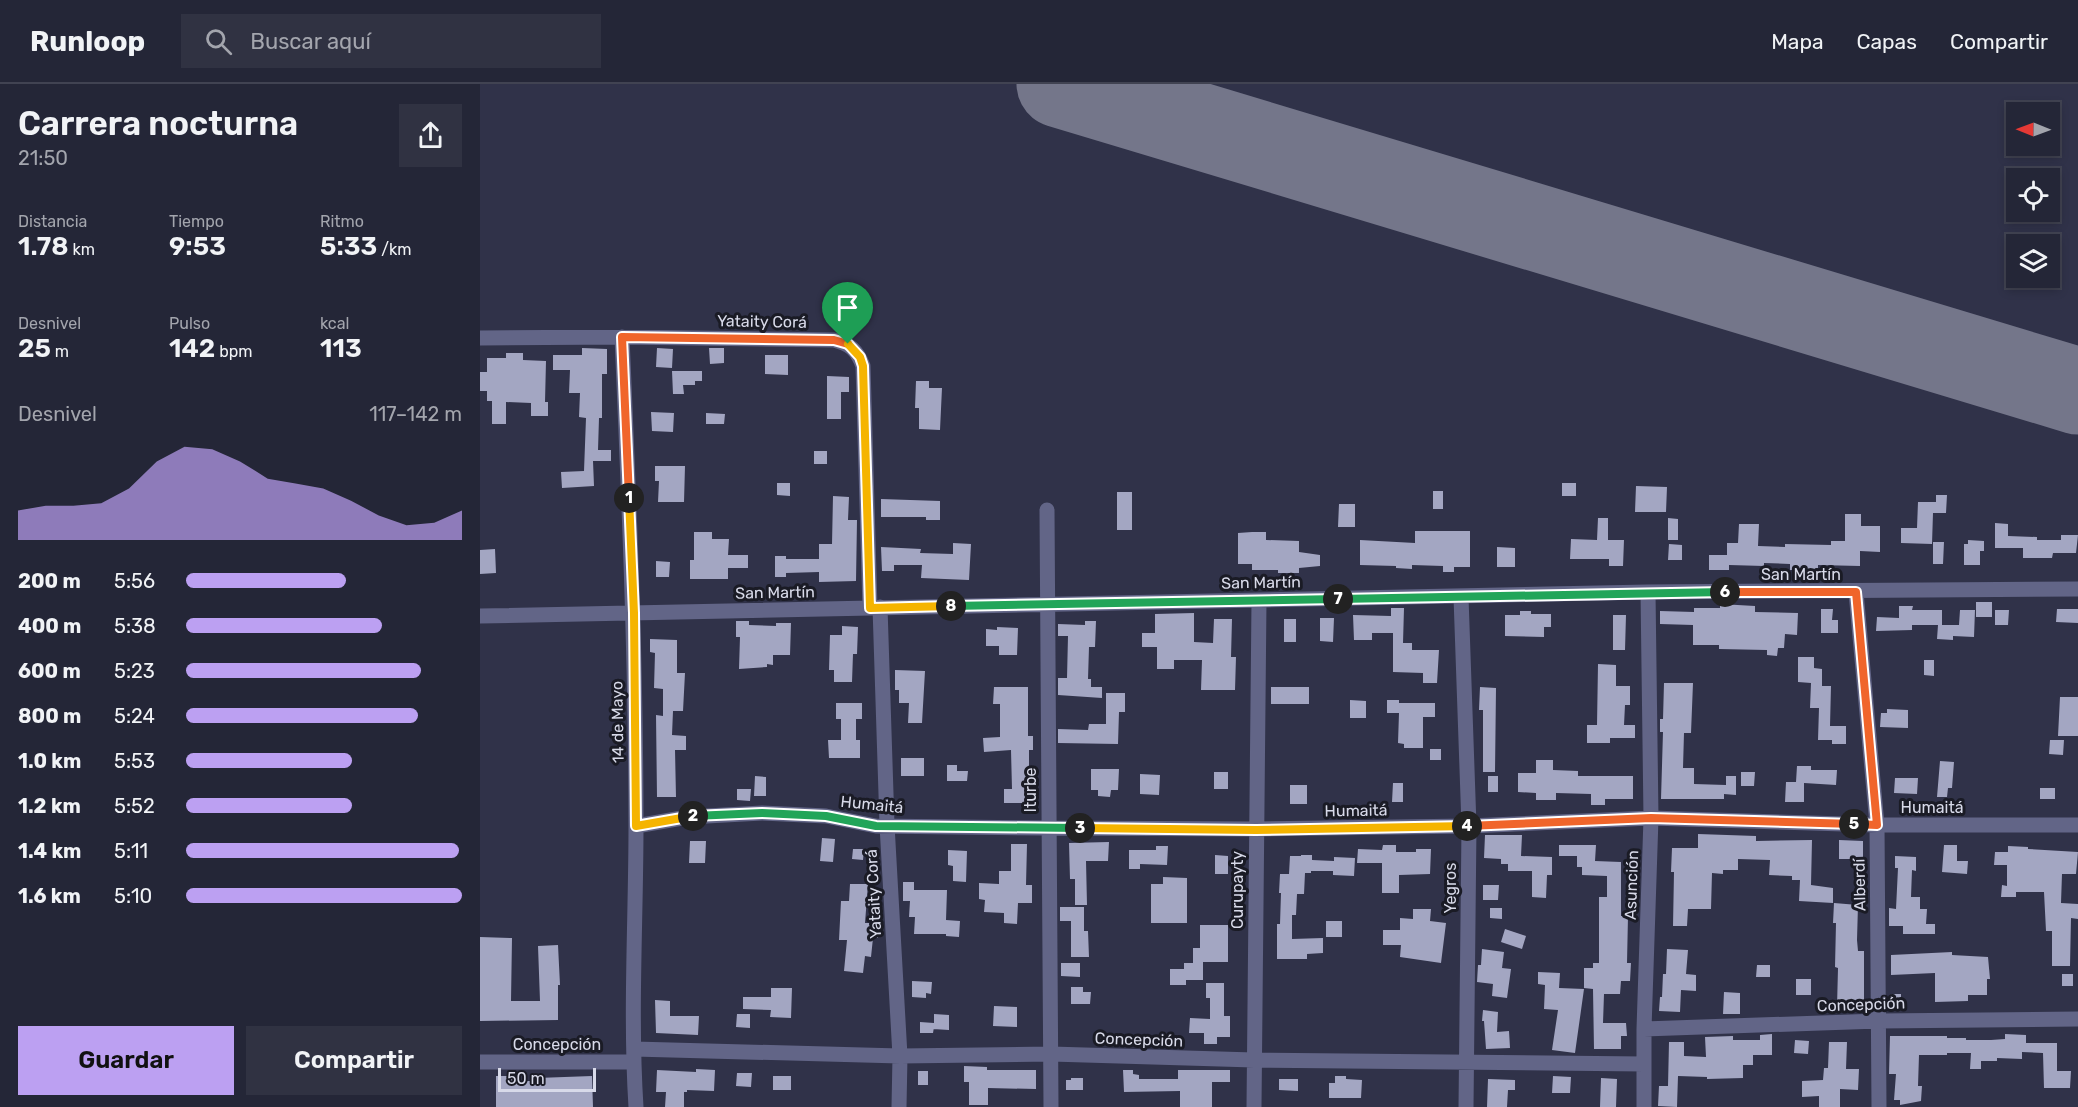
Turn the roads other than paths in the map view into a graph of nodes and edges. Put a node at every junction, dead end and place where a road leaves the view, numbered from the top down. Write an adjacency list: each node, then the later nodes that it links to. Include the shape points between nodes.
1 (622, 337): 2 (street, Yataity Corá); 10 (street, Yataity Corá, via 834,340 854,349 863,366); 11 (street, 14 de Mayo)
2 (480, 338)
3 (1047, 510): 9 (street, Iturbe)
4 (2078, 589): 6 (street, San Martín)
5 (1648, 592): 6 (street, San Martín); 7 (street, San Martín); 13 (street, Asunción)
6 (1856, 592): 15 (street, Alberdí)
7 (1461, 597): 8 (street, San Martín); 18 (street, Yegros)
8 (1259, 601): 9 (street, San Martín); 20 (street, Curupayty)
9 (1048, 604): 10 (street, San Martín); 19 (street, Iturbe)
10 (875, 607): 11 (street, San Martín); 14 (street, Yataity Corá)
11 (634, 613): 12 (street, San Martín); 17 (street, 14 de Mayo)
12 (480, 616)
13 (1651, 818): 15 (street, Humaitá); 18 (street, Humaitá); 23 (street, Asunción)
14 (887, 825): 17 (street, Humaitá, via 826,816 762,813 688,817); 19 (street, Humaitá); 26 (street, Yataity Corá)
15 (1877, 825): 16 (street, Humaitá); 22 (street, Alberdí)
16 (2078, 825)
17 (636, 826): 25 (street, 14 de Mayo)
18 (1469, 826): 20 (street, Humaitá); 29 (street, Yegros)
19 (1048, 828): 20 (street, Humaitá); 24 (street, Iturbe)
20 (1256, 830): 27 (street, Curupayty)
21 (2078, 1019): 22 (street, Concepción)
22 (1879, 1021): 23 (street, Concepción); 37 (street, Alberdí)
23 (1644, 1029): 30 (street, Asunción)
24 (1051, 1054): 26 (street, Concepción); 27 (street, Concepción); 33 (street, Iturbe)
25 (634, 1055): 26 (street, Concepción); 28 (street, Concepción); 31 (street, 14 de Mayo)
26 (900, 1056): 32 (street, Yataity Corá)
27 (1254, 1060): 29 (street, Concepción); 34 (street, Curupayty)
28 (480, 1062)
29 (1468, 1063): 30 (street, Concepción); 35 (street, Yegros)
30 (1644, 1064): 36 (street, Asunción)
31 (636, 1107)
32 (899, 1107)
33 (1051, 1107)
34 (1254, 1107)
35 (1466, 1107)
36 (1644, 1107)
37 (1879, 1107)

